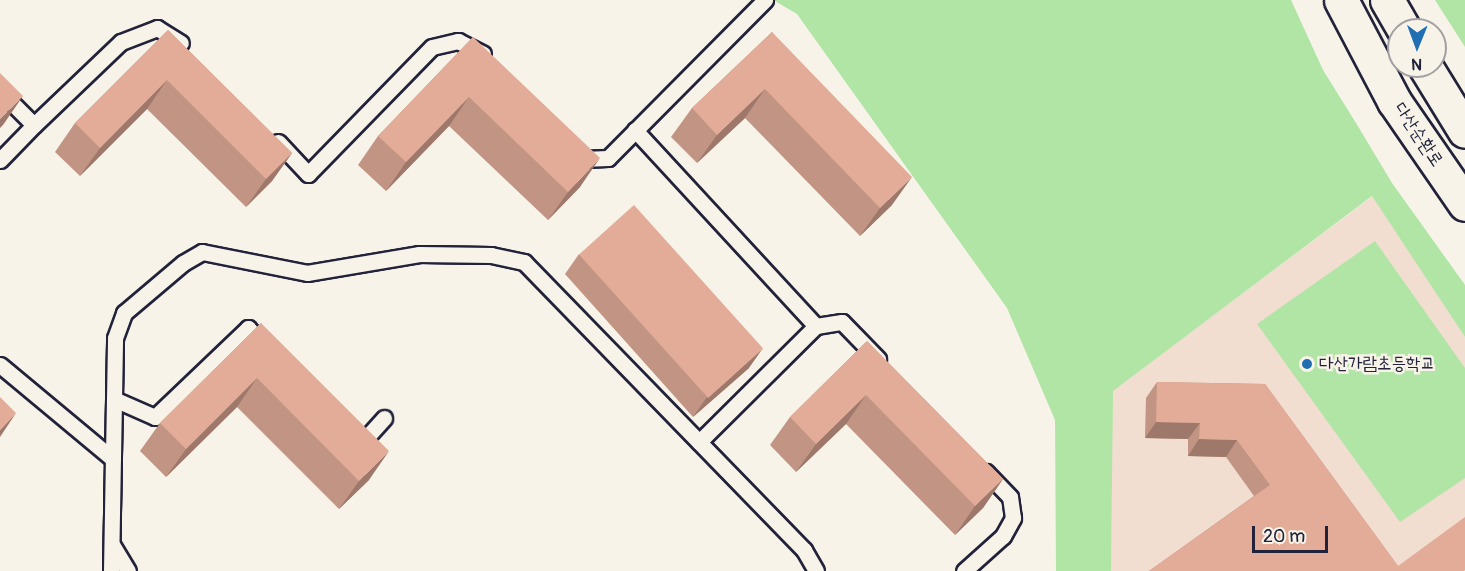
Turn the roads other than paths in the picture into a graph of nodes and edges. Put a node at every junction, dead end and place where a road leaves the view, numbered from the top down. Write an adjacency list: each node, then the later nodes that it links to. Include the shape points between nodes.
1 (765, 0): 10 (lane)
2 (1341, 0): 15 (street, 다산순환로, via 1394,101)
3 (1387, 0): 4 (street)
4 (1397, 18)
5 (190, 52): 9 (lane, via 174,36 157,28 140,32 121,42)
6 (497, 69): 12 (lane, via 482,52 458,41 432,47 309,174)
7 (1432, 78): 11 (street)
8 (0, 91): 9 (lane)
9 (34, 125): 14 (lane)
10 (635, 130): 13 (lane, via 608,158 582,159); 16 (lane)
11 (1465, 131)
12 (269, 133)
13 (574, 151)
14 (0, 160)
15 (1465, 204)
16 (816, 326): 19 (lane, via 842,322); 23 (lane)
17 (277, 359): 20 (lane, via 248,328 155,417)
18 (0, 365): 24 (lane)
19 (890, 372)
20 (114, 399): 23 (lane, via 115,338 124,313 183,262 202,252 307,273 419,254 491,255 524,262); 24 (lane)
21 (384, 418): 22 (lane, via 357,448)
22 (349, 439)
23 (699, 442): 29 (lane, via 804,550)
24 (113, 459): 26 (lane)
25 (978, 464): 30 (lane, via 1010,497 1013,518 1003,536)
26 (112, 546): 27 (lane); 28 (lane)
27 (111, 571)
28 (128, 571)
29 (816, 571)
30 (964, 571)

